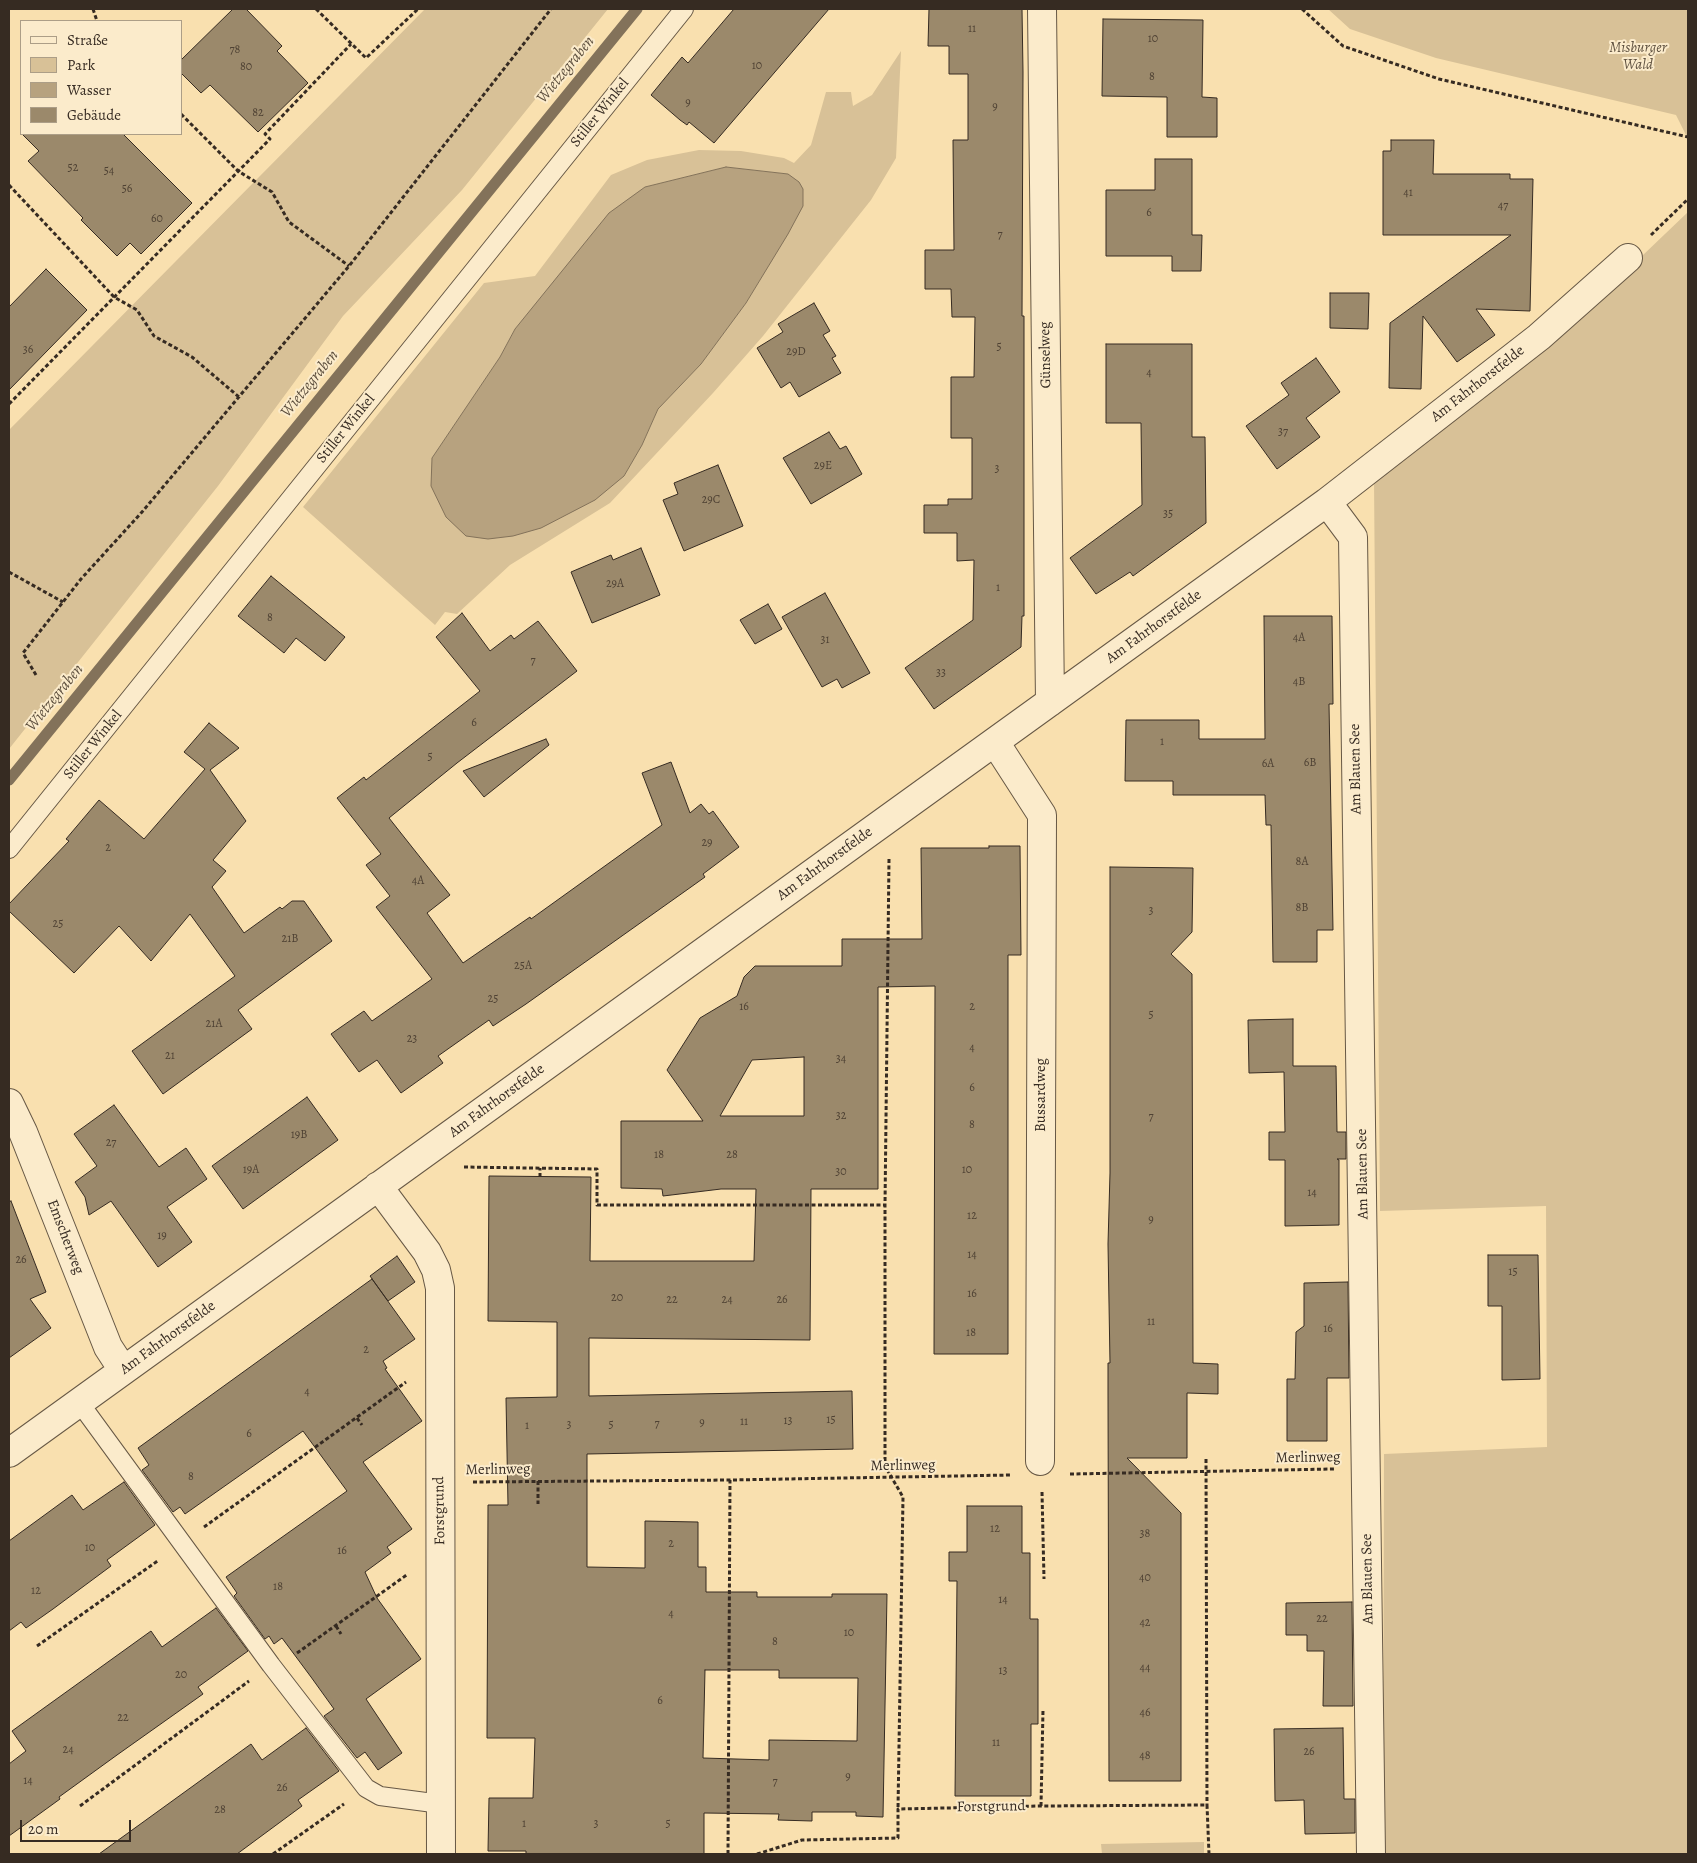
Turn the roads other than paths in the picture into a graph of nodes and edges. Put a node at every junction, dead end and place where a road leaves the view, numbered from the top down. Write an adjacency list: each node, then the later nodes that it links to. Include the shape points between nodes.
1 (684, 9): 7 (lane, Stiller Winkel)
2 (1042, 9): 5 (street, Günselweg)
3 (1628, 258): 4 (street, Am Fahrhorstfelde, via 1539,337)
4 (1327, 502): 5 (street, Am Fahrhorstfelde); 16 (street, Am Blauen See, via 1353,537)
5 (1050, 702): 6 (street, Am Fahrhorstfelde)
6 (995, 742): 9 (street, Am Fahrhorstfelde); 13 (street, Bussardweg, via 1042,815)
7 (9, 849)
8 (9, 1103): 10 (street, Emscherweg, via 24,1132 108,1347)
9 (378, 1186): 10 (street, Am Fahrhorstfelde); 14 (street, Forstgrund, via 427,1252 440,1288)
10 (123, 1370): 11 (street, Am Fahrhorstfelde)
11 (79, 1402): 12 (street, Am Fahrhorstfelde); 14 (lane, via 270,1665 366,1788 380,1796)
12 (9, 1453)
13 (1041, 1468)
14 (441, 1804): 15 (street, Forstgrund)
15 (440, 1854)
16 (1371, 1854)

